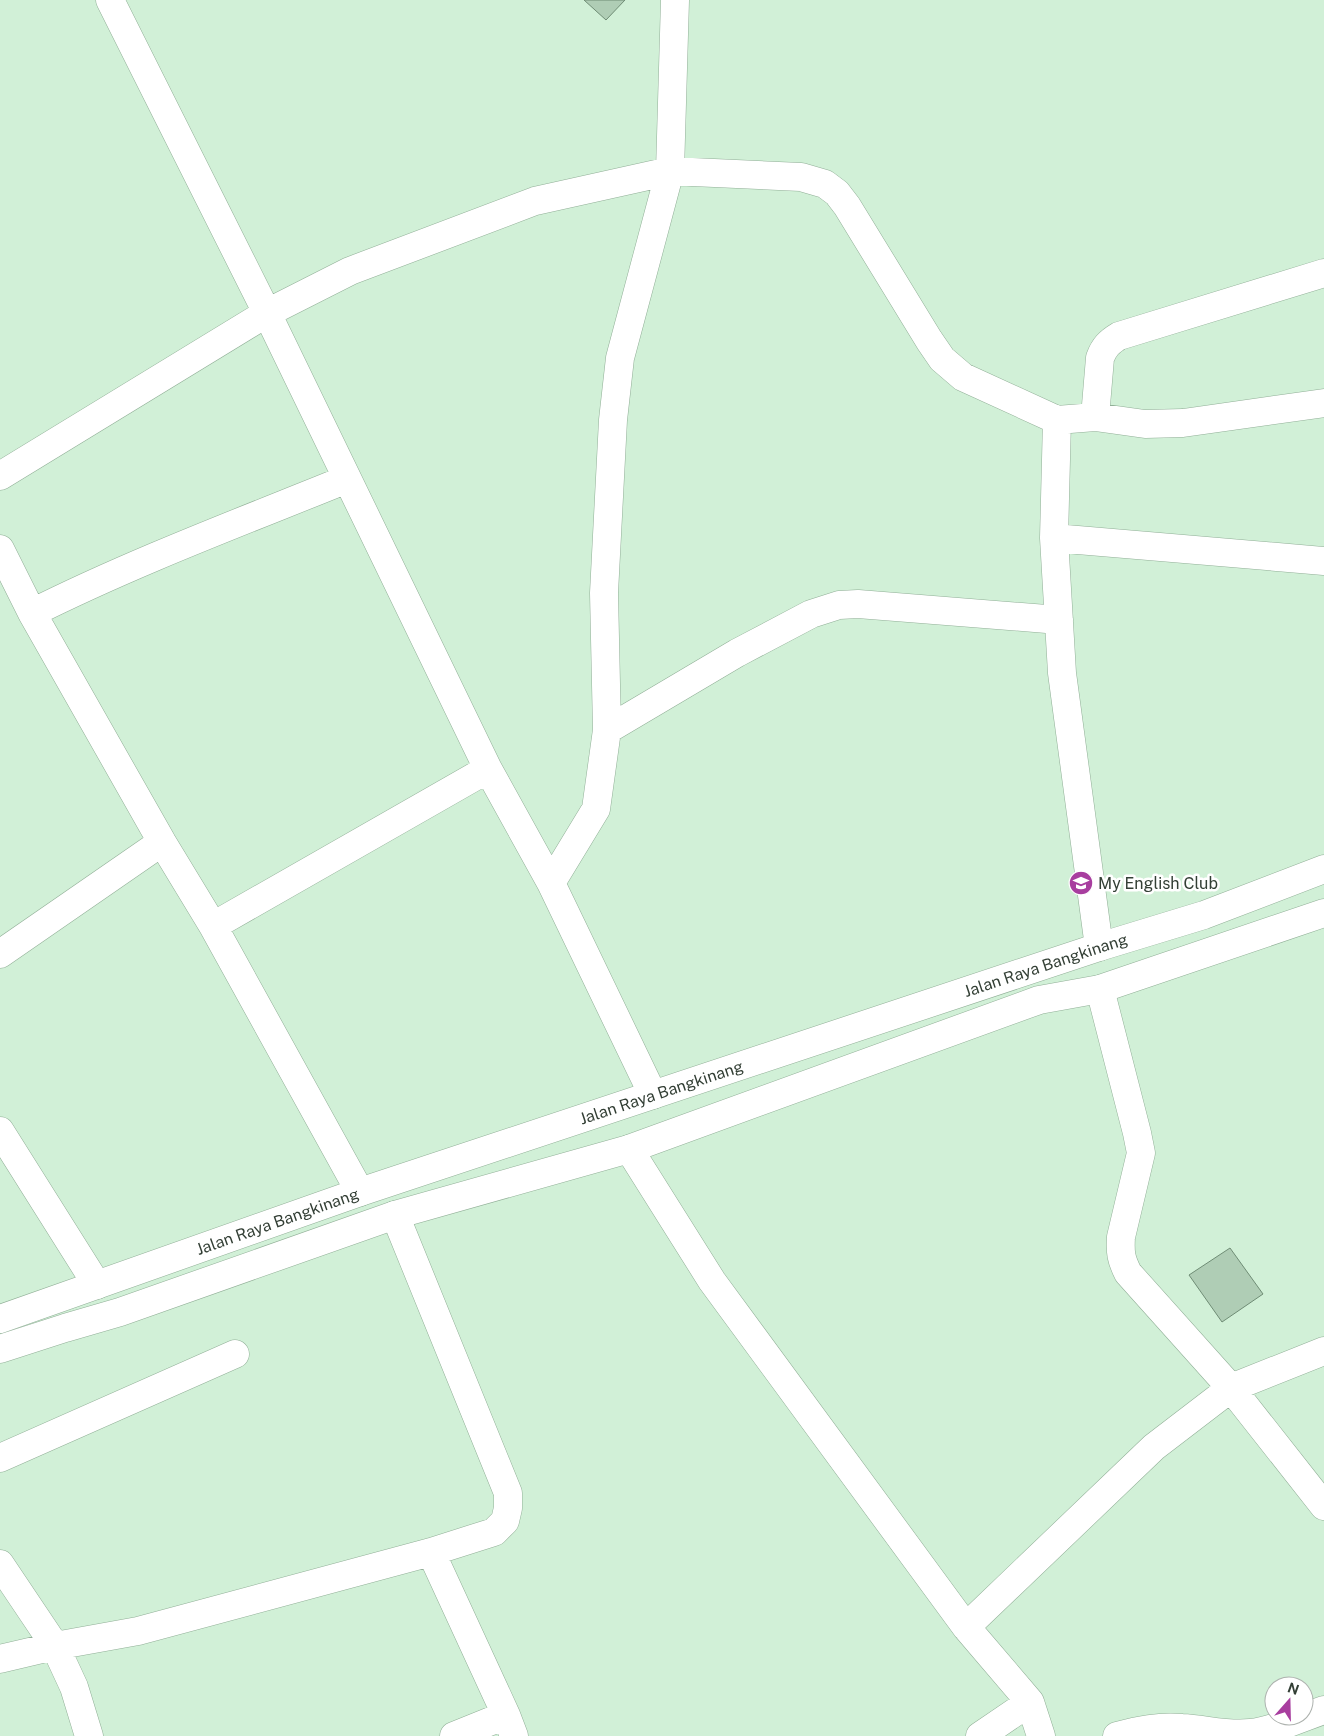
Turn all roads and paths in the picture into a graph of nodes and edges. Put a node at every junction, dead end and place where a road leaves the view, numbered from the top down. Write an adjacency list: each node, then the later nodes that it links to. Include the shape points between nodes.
1 (110, 0): 5 (main road)
2 (676, 0): 3 (main road)
3 (670, 171): 5 (main road, via 535,201 350,271); 8 (main road, via 801,177 825,184 847,206 942,359 963,378); 16 (main road, via 620,358 613,420 604,593)
4 (1324, 273): 7 (main road, via 1109,341 1100,358)
5 (267, 313): 9 (main road); 10 (main road)
6 (1324, 403): 7 (main road, via 1183,423 1145,424)
7 (1095, 417): 8 (main road)
8 (1057, 420): 11 (main road)
9 (0, 476)
10 (347, 479): 14 (main road, via 83,587); 17 (main road)
11 (1054, 538): 13 (main road); 15 (main road)
12 (0, 549): 14 (main road)
13 (1324, 561)
14 (32, 613): 18 (main road)
15 (1058, 620): 16 (main road, via 858,604 832,606 737,653); 23 (main road, via 1062,674)
16 (607, 730): 20 (main road, via 596,809)
17 (488, 769): 20 (main road); 22 (main road)
18 (162, 842): 22 (main road); 24 (main road)
19 (1324, 869): 23 (main road, Jalan Raya Bangkinang, via 1204,915)
20 (551, 883): 26 (main road)
21 (1324, 913): 25 (main road, Jalan Raya Bangkinang)
22 (213, 926): 29 (main road)
23 (1099, 947): 26 (main road, Jalan Raya Bangkinang)
24 (0, 954)
25 (1100, 989): 28 (main road, Jalan Raya Bangkinang, via 1040,1000); 36 (main road, via 1141,1153 1121,1237 1122,1261 1128,1273)
26 (653, 1095): 29 (main road, Jalan Raya Bangkinang)
27 (0, 1131): 31 (main road)
28 (628, 1149): 30 (main road, Jalan Raya Bangkinang); 41 (main road, via 712,1281)
29 (360, 1192): 31 (main road, Jalan Raya Bangkinang)
30 (395, 1215): 33 (main road, Jalan Raya Bangkinang, via 120,1312); 39 (main road, via 508,1493 505,1521 494,1532)
31 (97, 1285): 32 (main road, Jalan Raya Bangkinang)
32 (0, 1319)
33 (0, 1349)
34 (1324, 1351): 36 (main road)
35 (235, 1354): 37 (main road)
36 (1231, 1388): 38 (main road); 41 (main road, via 1154,1447)
37 (0, 1458)
38 (1324, 1506)
39 (432, 1552): 42 (main road, via 138,1631); 46 (main road)
40 (0, 1564): 42 (main road)
41 (966, 1627): 44 (main road)
42 (55, 1646): 43 (main road); 47 (main road, via 74,1687)
43 (0, 1659)
44 (1030, 1702): 49 (main road); 50 (main road)
45 (1324, 1710): 51 (main road, via 1252,1733 1163,1727)
46 (510, 1725): 48 (main road)
47 (90, 1736)
48 (454, 1736)
49 (980, 1736)
50 (1040, 1736)
51 (1117, 1736)

